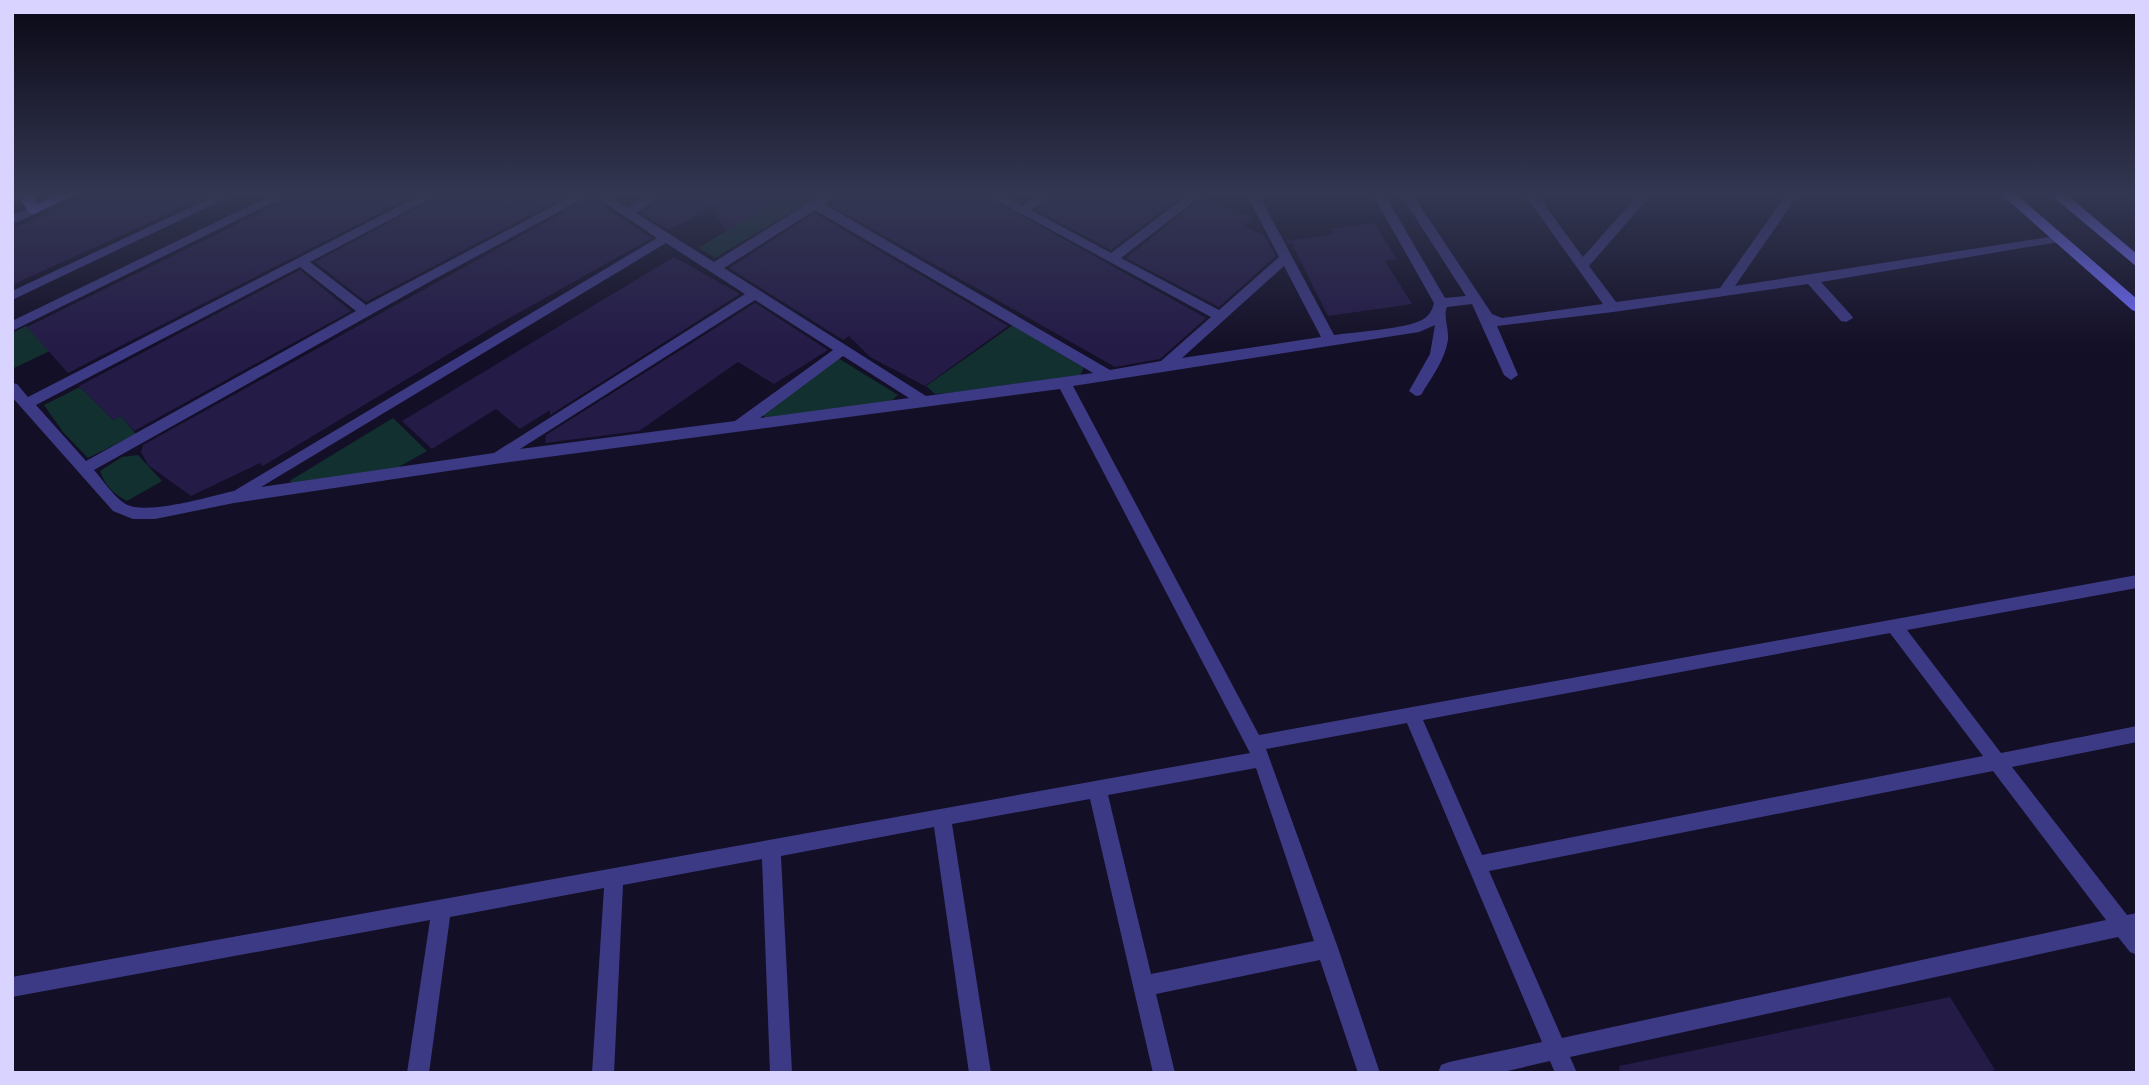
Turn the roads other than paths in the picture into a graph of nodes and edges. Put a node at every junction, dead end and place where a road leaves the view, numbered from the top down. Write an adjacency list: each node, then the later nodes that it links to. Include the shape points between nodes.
1 (119, 246): 29 (street)
2 (178, 246): 38 (street)
3 (331, 246): 22 (street)
4 (490, 246): 34 (street)
5 (655, 246): 52 (street)
6 (676, 246): 25 (street)
7 (751, 246): 25 (street)
8 (886, 246): 42 (street)
9 (1086, 246): 21 (street)
10 (1129, 246): 21 (street)
11 (1280, 246): 20 (street)
12 (1406, 246): 33 (street)
13 (1440, 246): 30 (street)
14 (1569, 246): 24 (street)
15 (1600, 246): 24 (street)
16 (1756, 246): 27 (street)
17 (2012, 246): 26 (street)
18 (2067, 246): 32 (main road)
19 (2118, 246): 23 (main road)
20 (1286, 258): 36 (street); 39 (street)
21 (1111, 259): 36 (street)
22 (301, 261): 34 (street); 48 (street)
23 (2137, 262)
24 (1583, 265): 31 (street)
25 (713, 269): 28 (street)
26 (1811, 279): 27 (street); 37 (street)
27 (1724, 291): 31 (street)
28 (753, 295): 40 (street); 50 (street)
29 (12, 296)
30 (1475, 299): 33 (street); 35 (street)
31 (1613, 307): 35 (street, via 1501,323)
32 (2137, 307)
33 (1440, 308): 39 (street, via 1428,324 1419,327); 46 (street, via 1442,345)
34 (366, 312): 51 (street)
35 (1485, 315): 43 (street)
36 (1219, 316): 41 (street)
37 (1846, 318)
38 (12, 327)
39 (1330, 341): 41 (street)
40 (841, 351): 47 (street); 49 (street)
41 (1166, 365): 42 (street)
42 (1108, 374): 44 (street)
43 (1511, 375)
44 (1064, 383): 47 (street); 57 (street)
45 (12, 388): 48 (street)
46 (1416, 391)
47 (922, 400): 49 (street)
48 (27, 404): 51 (street)
49 (737, 426): 50 (street)
50 (495, 458): 52 (street)
51 (83, 469): 52 (street, via 118,507 133,513)
52 (233, 497)
53 (2137, 581): 54 (street)
54 (1894, 626): 55 (street); 58 (street)
55 (1412, 715): 57 (street); 62 (street)
56 (2137, 734): 58 (street)
57 (1258, 752): 59 (street); 67 (street)
58 (1996, 761): 62 (street); 65 (street)
59 (1097, 788): 60 (street); 68 (street)
60 (942, 817): 61 (street); 74 (street)
61 (771, 848): 63 (street); 73 (street)
62 (1475, 865): 70 (street)
63 (614, 877): 64 (street); 72 (street)
64 (440, 909): 69 (street); 71 (street)
65 (2129, 924): 66 (street); 70 (street)
66 (2137, 945)
67 (1328, 948): 68 (street); 76 (street)
68 (1144, 986): 75 (street)
69 (12, 987)
70 (1557, 1050): 77 (street); 78 (street)
71 (418, 1073)
72 (603, 1073)
73 (781, 1073)
74 (980, 1073)
75 (1164, 1073)
76 (1369, 1073)
77 (1449, 1073)
78 (1566, 1073)

